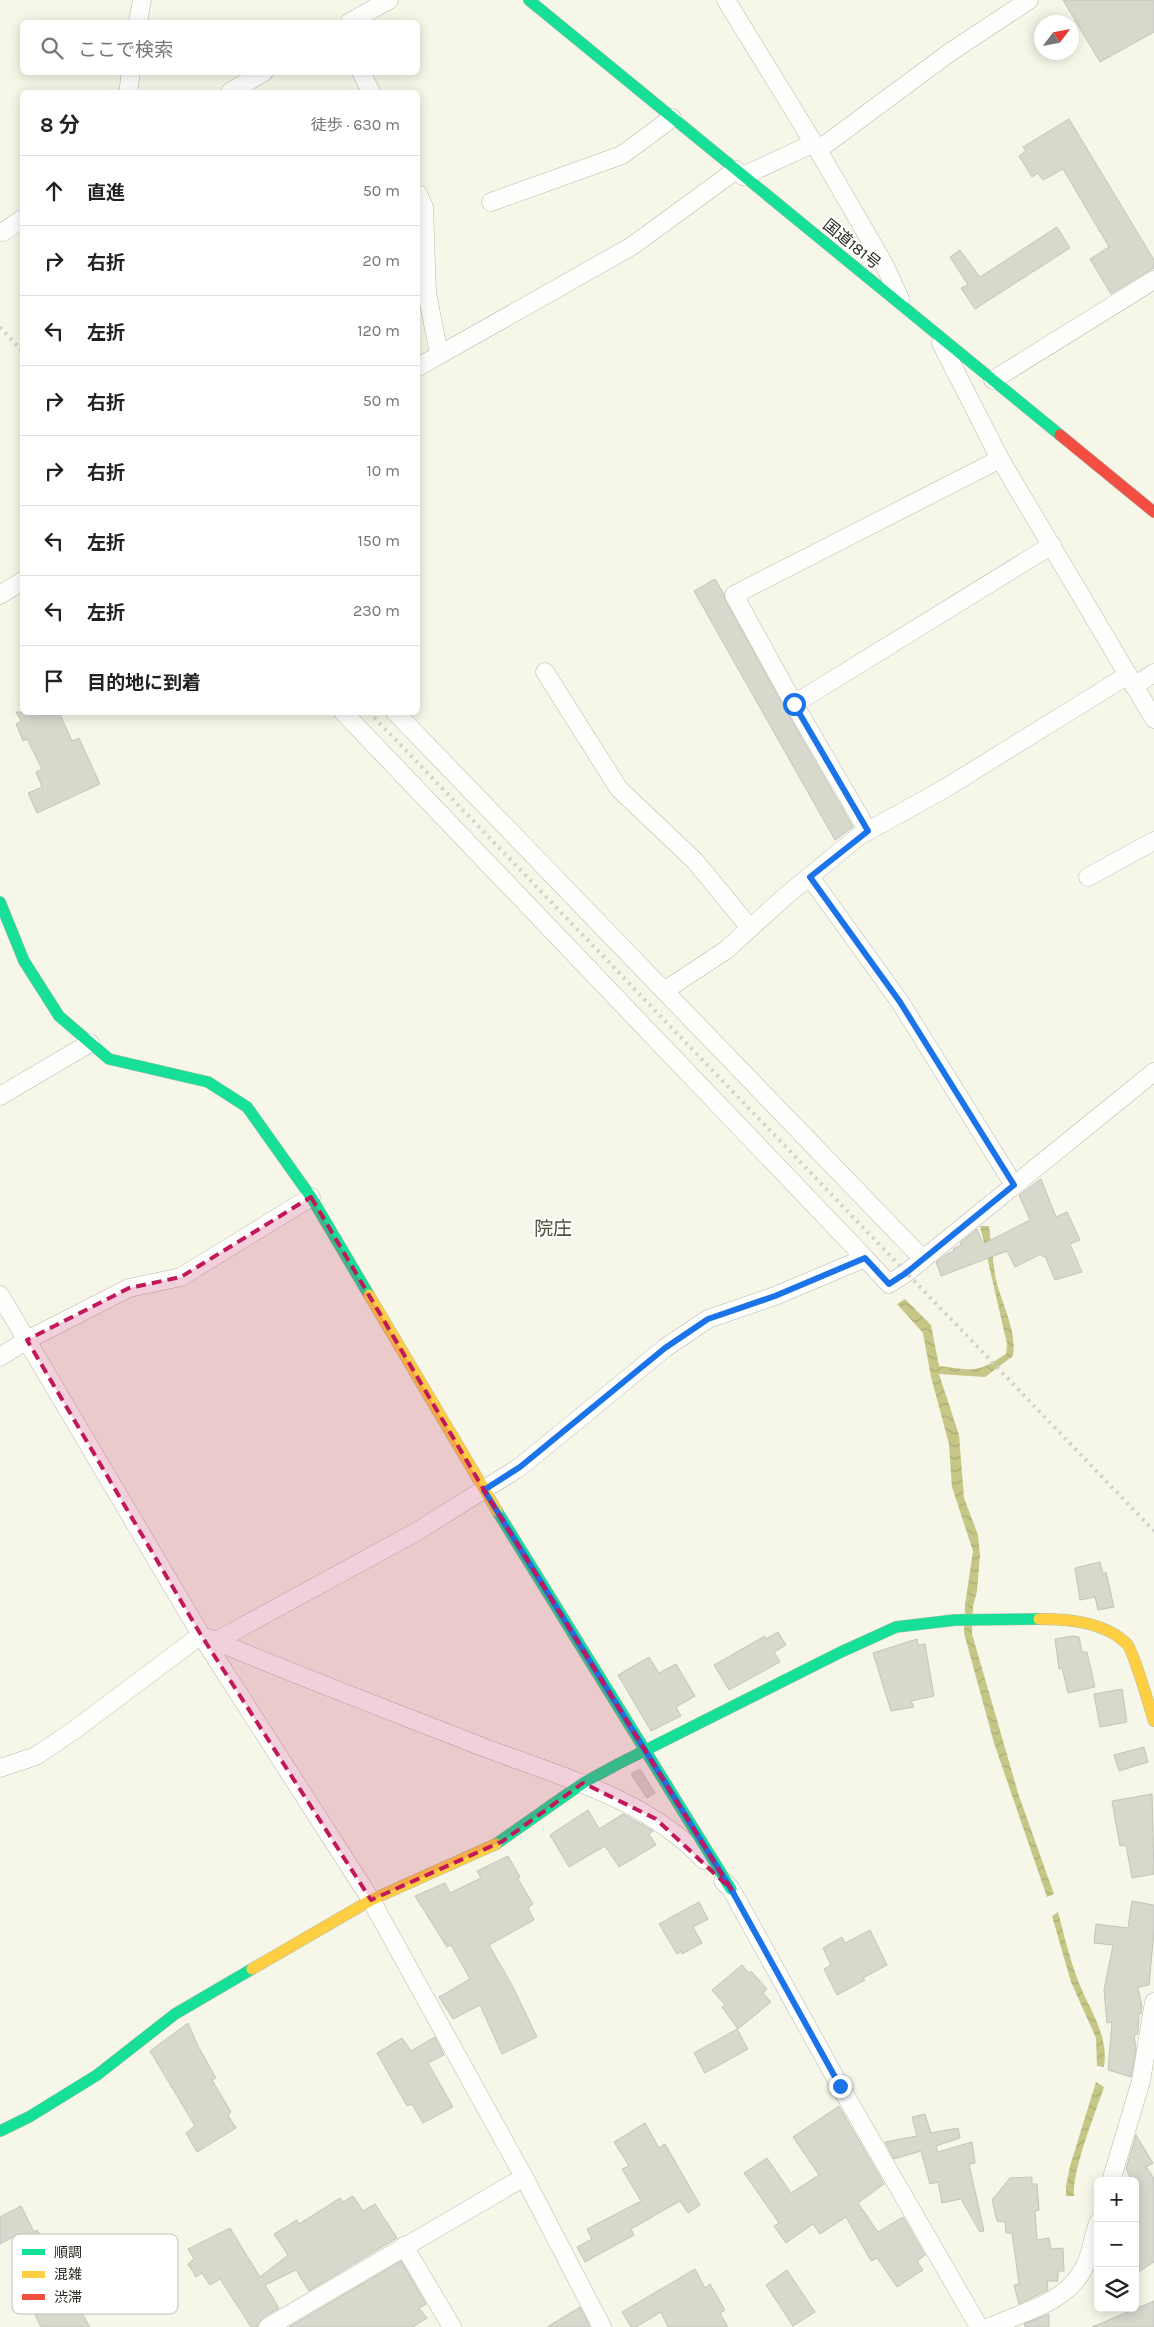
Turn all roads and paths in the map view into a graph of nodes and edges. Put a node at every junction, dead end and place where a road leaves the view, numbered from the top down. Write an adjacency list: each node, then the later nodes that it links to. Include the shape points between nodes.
1 (142, 0): 6 (street)
2 (389, 0): 7 (street)
3 (529, 0): 14 (main road, 国道181号)
4 (726, 0): 15 (street)
5 (1029, 0): 15 (street)
6 (138, 20)
7 (354, 20)
8 (131, 75): 11 (street)
9 (259, 75): 12 (street)
10 (362, 75): 13 (street)
11 (128, 90)
12 (233, 90)
13 (370, 90)
14 (672, 118): 16 (main road, 国道181号); 18 (street, via 622,155)
15 (816, 147): 16 (street); 22 (street, via 884,264)
16 (739, 173): 22 (main road, 国道181号); 24 (street, via 632,246)
17 (420, 199): 24 (street, via 424,208 427,293)
18 (492, 202)
19 (20, 220): 20 (street)
20 (2, 232)
21 (1154, 280): 26 (street)
22 (904, 308): 23 (main road, 国道181号)
23 (938, 338): 26 (main road, 国道181号); 27 (street)
24 (439, 354): 25 (street)
25 (420, 366)
26 (993, 380): 28 (main road, 国道181号)
27 (1000, 460): 29 (street); 35 (street, via 734,595)
28 (1154, 512)
29 (1052, 545): 34 (street); 35 (street)
30 (20, 582): 31 (street)
31 (0, 595)
32 (545, 672): 44 (street, via 619,789 695,861)
33 (1154, 673): 34 (street)
34 (1131, 681): 38 (street); 39 (street)
35 (794, 704): 39 (street)
36 (346, 715): 51 (street)
37 (398, 715): 45 (street)
38 (1154, 719)
39 (868, 831): 41 (street)
40 (1154, 841): 42 (street)
41 (810, 877): 44 (street); 49 (street, via 900,1002)
42 (1088, 877)
43 (0, 902): 46 (main road, via 24,961 59,1016)
44 (750, 928): 45 (street, via 726,950)
45 (664, 991): 52 (street)
46 (90, 1043): 48 (street); 50 (main road, via 109,1059 208,1082 247,1107)
47 (1154, 1072): 49 (street)
48 (0, 1096)
49 (1014, 1185): 52 (street)
50 (311, 1197): 54 (street, via 181,1277 129,1288); 56 (main road)
51 (865, 1258): 52 (street, via 889,1284); 56 (street, via 775,1296 708,1319 658,1354 520,1467)
52 (923, 1258)
53 (0, 1294): 54 (street)
54 (27, 1340): 55 (street); 57 (street)
55 (0, 1357)
56 (484, 1490): 57 (street, via 416,1532); 59 (main road)
57 (208, 1638): 60 (street, via 36,1756); 61 (street); 63 (street)
58 (1154, 1721): 59 (main road, via 1128,1645 1103,1627 1059,1619 955,1620 896,1627)
59 (644, 1750): 61 (main road); 62 (main road)
60 (0, 1768)
61 (583, 1783): 62 (street, via 656,1819 688,1844); 63 (main road, via 503,1841)
62 (731, 1889): 73 (street)
63 (371, 1900): 65 (main road, via 175,2014 98,2075); 66 (street)
64 (1154, 2002): 67 (street, via 1141,2081)
65 (0, 2131)
66 (524, 2177): 69 (street); 72 (street)
67 (1112, 2177)
68 (1094, 2236): 74 (street, via 1084,2267 1068,2290 1049,2302)
69 (404, 2246): 70 (street); 71 (street)
70 (268, 2327)
71 (452, 2327)
72 (602, 2327)
73 (979, 2327)
74 (990, 2327)

